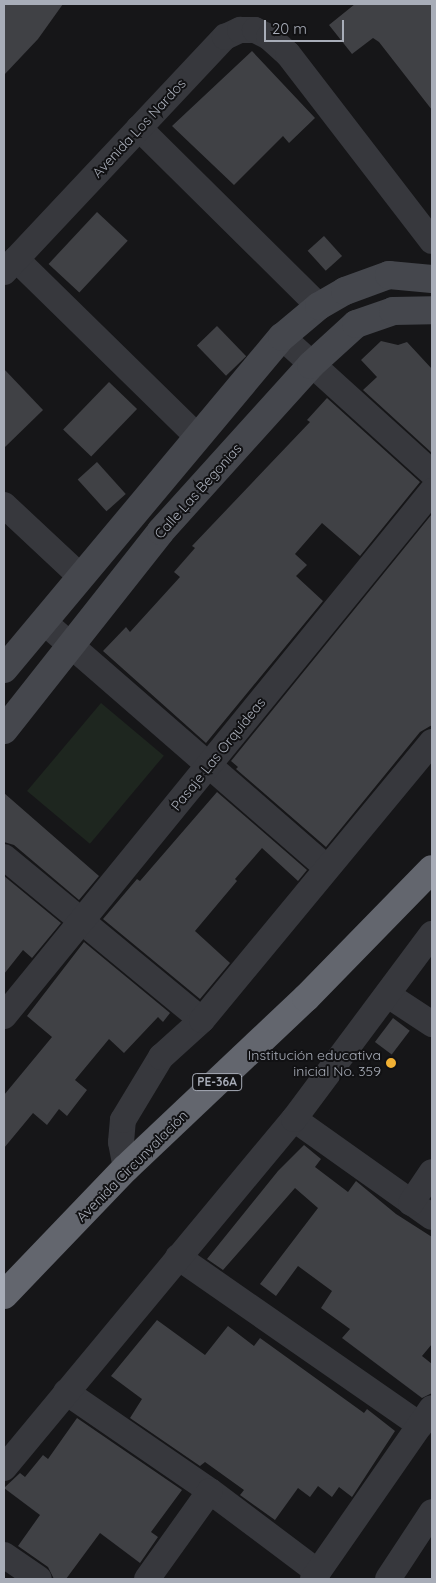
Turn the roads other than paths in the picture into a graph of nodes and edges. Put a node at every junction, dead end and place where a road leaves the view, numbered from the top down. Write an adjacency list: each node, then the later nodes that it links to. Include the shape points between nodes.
1 (139, 128): 2 (street, Avenida Los Nardos, via 225,37 240,30 255,30 269,37 288,54); 3 (street, Avenida Los Nardos); 5 (street)
2 (432, 241)
3 (10, 266): 9 (street)
4 (432, 279): 5 (street, via 389,275 345,291)
5 (319, 306): 7 (street)
6 (432, 310): 8 (street, Calle Las Begonias, via 393,311 356,324)
7 (282, 337): 8 (street); 9 (street)
8 (311, 365): 10 (street); 15 (street, Calle Las Begonias, via 161,531)
9 (198, 436): 13 (street)
10 (432, 473)
11 (432, 491): 19 (street, Pasaje Las Orquídeas)
12 (4, 505): 13 (street)
13 (80, 576): 14 (street)
14 (44, 622): 15 (street); 16 (street)
15 (72, 645): 17 (street, Calle Las Begonias); 19 (street)
16 (4, 669)
17 (4, 730)
18 (432, 742): 21 (street)
19 (209, 766): 21 (street); 23 (street, Pasaje Las Orquídeas)
20 (4, 856): 23 (street)
21 (327, 868): 27 (street)
22 (432, 869): 30 (highway, Avenida Circunvalación / PE-36A, via 306,998)
23 (82, 920): 26 (street, Pasaje Las Orquídeas); 27 (street)
24 (432, 934): 25 (street)
25 (388, 994): 28 (street); 29 (street)
26 (4, 1016)
27 (202, 1020): 30 (street, via 160,1056 136,1094 123,1120 121,1142)
28 (432, 1024)
29 (294, 1119): 32 (street); 33 (street)
30 (126, 1168): 34 (highway, Avenida Circunvalación / PE-36A)
31 (432, 1172): 32 (street)
32 (422, 1210)
33 (178, 1257): 35 (street); 36 (street)
34 (4, 1295)
35 (66, 1392): 37 (street); 38 (street)
36 (426, 1417): 41 (street)
37 (4, 1468)
38 (210, 1491): 41 (street); 43 (street)
39 (432, 1512): 44 (street)
40 (4, 1555): 42 (street)
41 (316, 1576)
42 (39, 1579)
43 (147, 1579)
44 (388, 1579)

